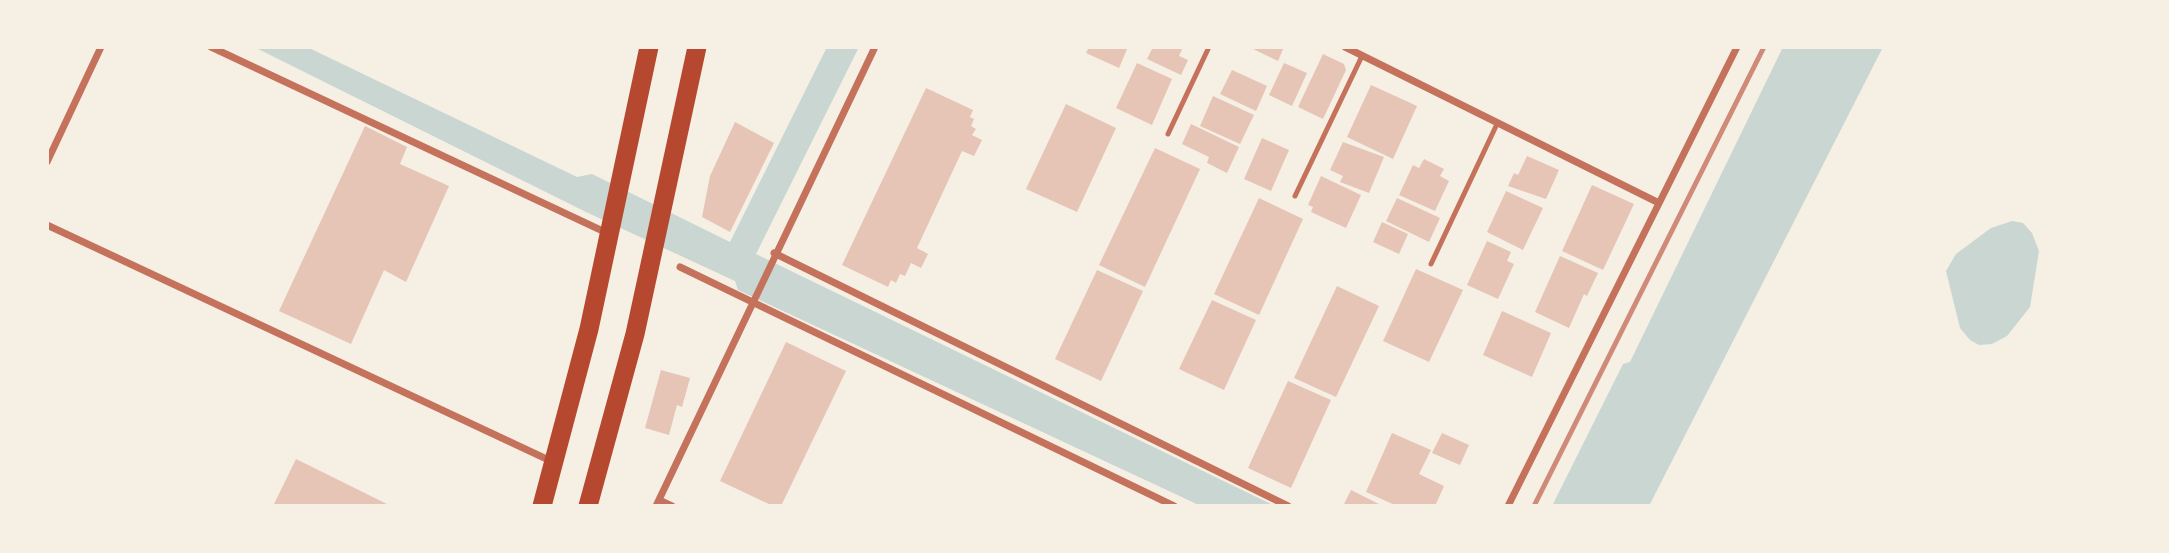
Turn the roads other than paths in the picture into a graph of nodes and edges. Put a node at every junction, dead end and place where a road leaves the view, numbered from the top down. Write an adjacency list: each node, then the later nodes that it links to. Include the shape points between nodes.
1 (101, 47): 12 (street)
2 (211, 47): 16 (street)
3 (649, 47): 16 (highway)
4 (697, 47): 24 (highway, via 635,334)
5 (874, 47): 17 (street)
6 (1209, 47): 11 (lane)
7 (1345, 47): 9 (street)
8 (1737, 47): 14 (street)
9 (1362, 56): 10 (street); 13 (lane)
10 (1497, 124): 14 (street); 18 (lane)
11 (1168, 134)
12 (47, 162)
13 (1296, 195)
14 (1659, 204): 28 (street)
15 (47, 225): 21 (street)
16 (611, 230): 21 (highway)
17 (773, 255): 20 (street); 27 (street)
18 (1431, 264)
19 (680, 267): 20 (street)
20 (752, 300): 22 (street); 26 (street)
21 (554, 463): 23 (highway)
22 (657, 503): 25 (street)
23 (542, 506)
24 (588, 506)
25 (671, 506)
26 (1174, 506)
27 (1288, 506)
28 (1508, 506)

